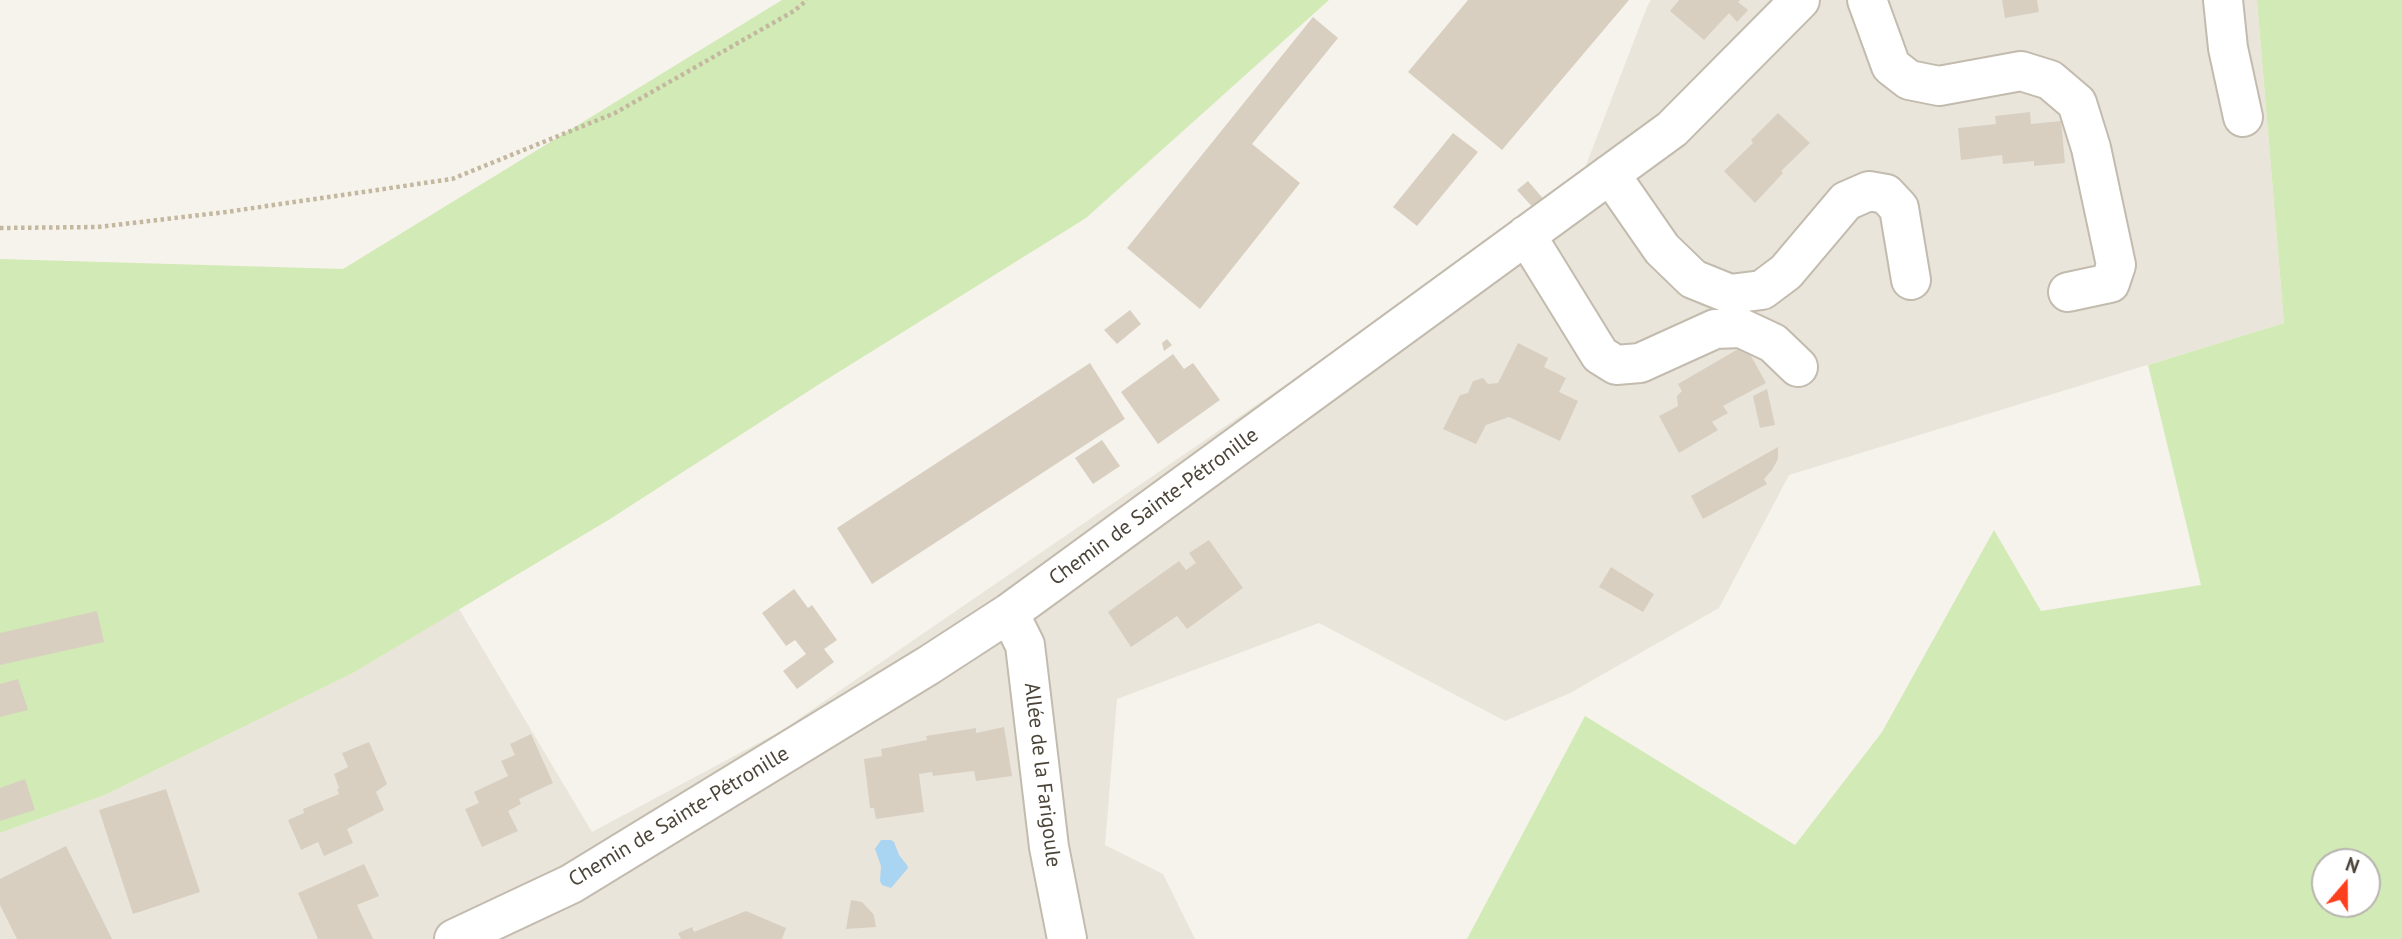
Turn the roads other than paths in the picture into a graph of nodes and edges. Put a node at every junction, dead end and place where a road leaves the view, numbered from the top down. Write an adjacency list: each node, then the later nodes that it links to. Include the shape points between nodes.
1 (1800, 0): 5 (street, Chemin de Sainte-Pétronille, via 1672,129)
2 (1867, 0): 8 (street, via 1891,66 1909,80 1939,86 2021,71 2050,80 2077,103 2116,264 2110,283)
3 (2223, 0): 4 (street)
4 (2243, 117)
5 (1610, 174): 6 (street, Chemin de Sainte-Pétronille); 7 (street, via 1662,249 1693,279 1730,294 1762,290 1786,272 1846,201 1869,191 1886,194 1899,208)
6 (1526, 235): 9 (street, via 1600,355 1616,365 1640,363 1715,329 1741,328 1773,343); 10 (street, Chemin de Sainte-Pétronille)
7 (1911, 280)
8 (2068, 292)
9 (1798, 367)
10 (1009, 613): 11 (street, Chemin de Sainte-Pétronille, via 570,884); 12 (street, Allée de la Farigoule, via 1025,645 1049,847)
11 (454, 939)
12 (1067, 939)

